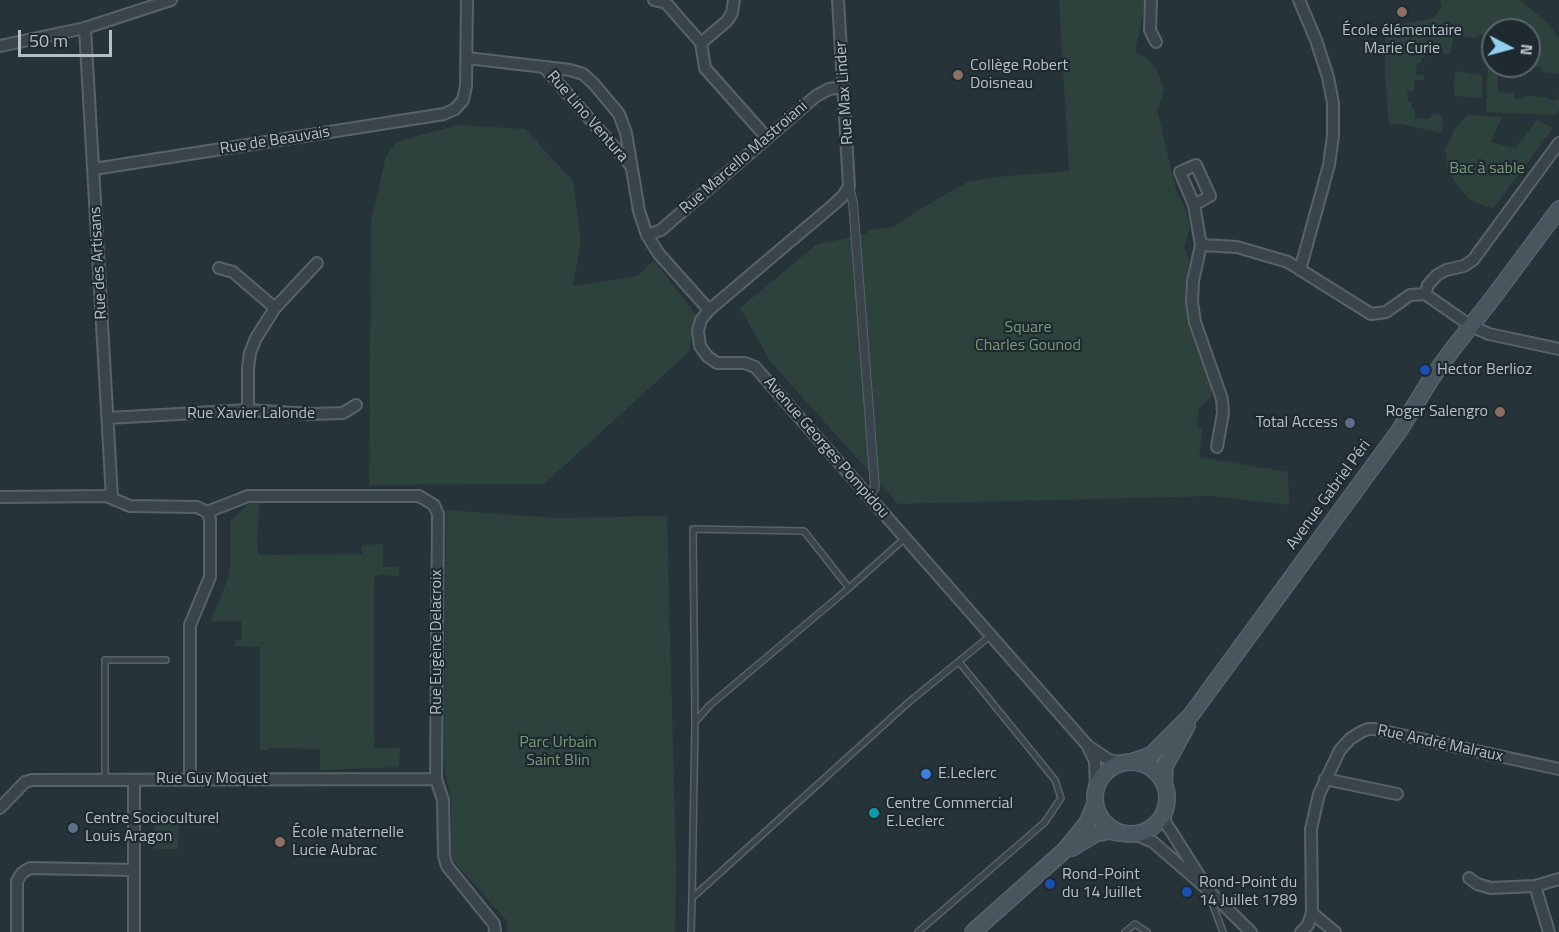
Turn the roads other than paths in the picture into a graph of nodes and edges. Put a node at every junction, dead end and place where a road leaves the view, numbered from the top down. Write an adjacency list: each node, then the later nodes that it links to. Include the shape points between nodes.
1 (171, 0): 9 (street)
2 (467, 0): 13 (street)
3 (654, 0): 8 (street)
4 (734, 0): 11 (street, via 727,21)
5 (838, 0): 15 (street, Rue Max Linder)
6 (1151, 0): 10 (street, via 1150,30)
7 (1299, 0): 27 (street, via 1329,77 1333,103 1329,165)
8 (668, 1): 11 (street)
9 (85, 28): 12 (street); 19 (street, Rue des Artisans)
10 (1156, 42)
11 (701, 43): 16 (street, via 705,68)
12 (0, 46)
13 (467, 58): 14 (street, Rue Lino Ventura); 19 (street, Rue de Beauvais, via 463,100 444,114)
14 (544, 67): 18 (street, Rue Lino Ventura); 18 (street, Rue Lino Ventura, via 583,74 594,84 619,114)
15 (844, 87): 16 (street, Rue Marcello Mastroiani, via 816,96); 20 (street, Rue Max Linder)
16 (767, 138): 23 (street, Rue Marcello Mastroiani, via 661,230)
17 (1559, 143): 28 (street, via 1473,260 1437,274)
18 (631, 166): 23 (street, Rue Lino Ventura)
19 (94, 169): 35 (street, Rue des Artisans)
20 (849, 186): 30 (street, Avenue Georges Pompidou, via 832,206); 37 (street, via 875,488)
21 (1194, 205): 24 (street)
22 (1559, 209): 31 (main road, Avenue Gabriel Péri)
23 (647, 235): 30 (street, Rue Lino Ventura)
24 (1201, 245): 27 (street, via 1252,251 1288,262); 36 (street, via 1192,302 1195,322 1222,399)
25 (317, 263): 29 (street)
26 (219, 268): 29 (street, via 233,272)
27 (1300, 270): 28 (street, via 1371,314 1386,312 1410,295)
28 (1425, 294): 31 (street)
29 (275, 308): 34 (street, via 250,353)
30 (709, 310): 37 (street, Avenue Georges Pompidou, via 698,331 700,346 707,356 717,363 755,367)
31 (1471, 326): 32 (street); 46 (main road, Avenue Gabriel Péri)
32 (1559, 349)
33 (356, 405): 34 (street, Rue Xavier Lalonde, via 343,413)
34 (248, 410): 35 (street, Rue Xavier Lalonde)
35 (108, 418): 39 (street, Rue des Artisans)
36 (1217, 447)
37 (868, 495): 41 (street, Avenue Georges Pompidou)
38 (0, 497): 39 (street)
39 (112, 498): 40 (street, via 130,506 197,507)
40 (207, 512): 51 (street, Rue Eugène Delacroix, via 248,496 419,496 434,505 438,514); 55 (street, via 210,577 190,625)
41 (905, 538): 42 (lane); 43 (street, Avenue Georges Pompidou)
42 (849, 588): 47 (lane); 47 (lane, via 804,531 693,529)
43 (990, 636): 45 (lane); 48 (street, Avenue Georges Pompidou)
44 (166, 660): 53 (lane, via 105,660)
45 (959, 662): 69 (lane, via 909,702); 75 (lane, via 1055,780 1060,798 1045,822)
46 (1191, 715): 49 (main road, Avenue Gabriel Péri, via 1151,755); 56 (main road, Avenue Gabriel Péri, via 1165,766)
47 (695, 722): 69 (lane)
48 (1088, 746): 49 (street, Avenue Georges Pompidou, via 1108,760); 58 (street, Avenue Georges Pompidou, via 1095,761)
49 (1127, 763): 56 (main road, via 1151,768); 58 (main road, via 1102,776)
50 (1559, 770): 52 (street, Rue André Malraux, via 1368,729 1340,750)
51 (436, 779): 55 (street, Rue Guy Moquet); 73 (street, Rue Eugène Delacroix, via 443,800 447,866 494,924)
52 (1325, 779): 57 (street); 70 (street, Rue André Malraux, via 1311,829)
53 (105, 780): 54 (street, Rue Guy Moquet); 59 (street, Rue Guy Moquet, via 32,780 25,782)
54 (134, 780): 55 (street, Rue Guy Moquet); 64 (street)
55 (190, 780)
56 (1164, 783): 60 (main road)
57 (1397, 794)
58 (1096, 796): 61 (main road, via 1100,817); 63 (main road, via 1080,832)
59 (0, 808)
60 (1164, 812): 62 (main road, via 1156,825); 68 (street, via 1170,831)
61 (1119, 832): 62 (main road); 63 (main road, via 1095,834)
62 (1137, 835): 68 (street, via 1153,842)
63 (1048, 866): 76 (main road)
64 (134, 870): 71 (street, via 30,868 17,880); 72 (street)
65 (1469, 878): 67 (street, via 1491,888)
66 (1559, 879): 67 (street)
67 (1535, 886): 83 (street)
68 (1206, 888): 79 (lane); 80 (street)
69 (692, 898): 74 (lane)
70 (1312, 914): 81 (street, Rue André Malraux); 82 (street)
71 (17, 932)
72 (134, 932)
73 (495, 932)
74 (691, 932)
75 (918, 932)
76 (973, 932)
77 (1125, 932): 78 (lane, via 1135,924)
78 (1147, 932)
79 (1223, 932)
80 (1251, 932)
81 (1301, 932)
82 (1335, 932)
83 (1549, 932)

